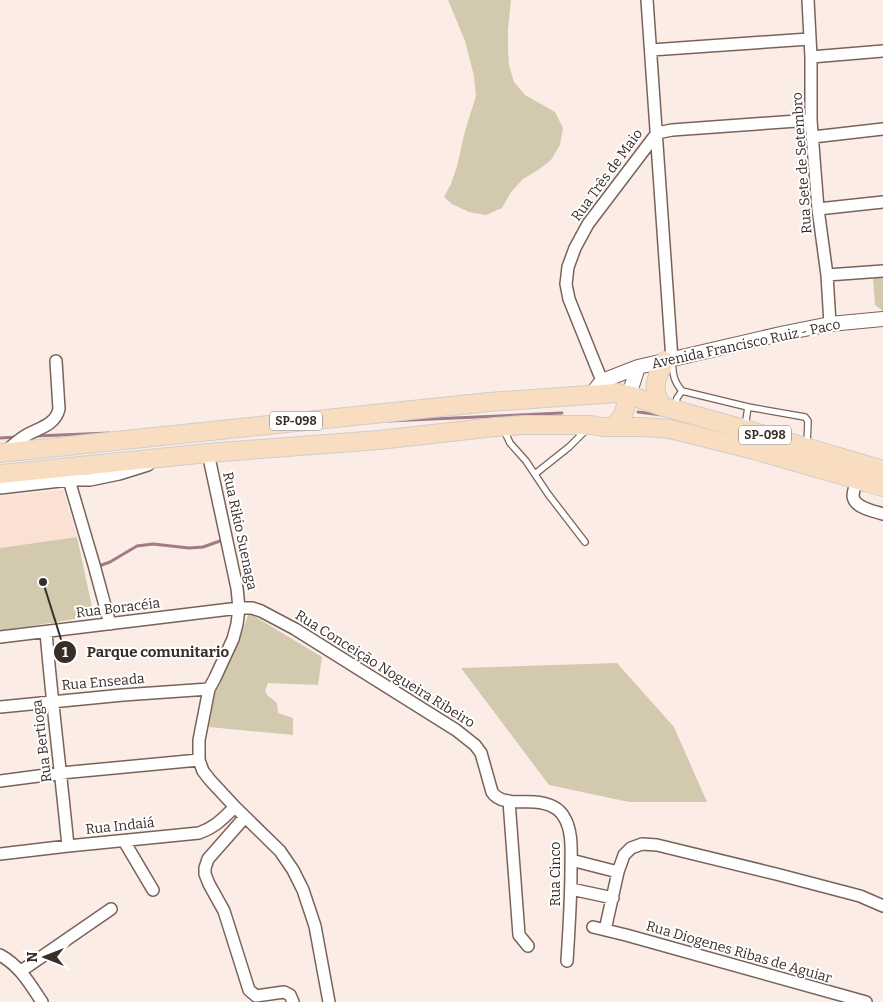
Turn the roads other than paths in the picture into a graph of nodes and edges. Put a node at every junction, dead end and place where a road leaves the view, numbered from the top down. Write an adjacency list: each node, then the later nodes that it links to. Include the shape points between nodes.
1 (647, 0): 4 (street)
2 (808, 0): 3 (street, Rua Sete de Setembro)
3 (809, 39): 4 (street); 6 (street, Rua Sete de Setembro)
4 (651, 50): 9 (street)
5 (883, 51): 6 (street)
6 (811, 57): 7 (street, Rua Sete de Setembro)
7 (811, 120): 9 (street, Rua Três de Maio); 10 (street, Rua Sete de Setembro)
8 (883, 129): 10 (street)
9 (657, 133): 17 (street); 20 (street, Rua Três de Maio, via 588,224 568,267 566,284 569,299)
10 (813, 136): 12 (street, Rua Sete de Setembro)
11 (883, 202): 12 (street)
12 (818, 209): 14 (street, Rua Sete de Setembro)
13 (883, 271): 14 (street)
14 (827, 275): 16 (street, Rua Sete de Setembro)
15 (883, 319): 16 (street, Avenida Francisco Ruiz - Paco)
16 (830, 324): 17 (street, Avenida Francisco Ruiz - Paco)
17 (668, 360): 19 (street, Avenida Francisco Ruiz - Paco); 21 (lane); 24 (main road, via 659,372 655,387 657,399)
18 (56, 361): 32 (street, via 58,415 48,425 26,435)
19 (638, 367): 20 (street, Avenida Francisco Ruiz - Paco); 22 (street)
20 (597, 388): 22 (main road, SP-098); 25 (main road, SP-098); 26 (main road, via 584,410)
21 (682, 392): 23 (lane); 24 (lane)
22 (629, 395): 24 (main road, SP-098); 28 (main road, via 623,415)
23 (748, 407): 29 (lane); 31 (lane, via 805,417 808,421)
24 (668, 408): 29 (main road, SP-098)
25 (386, 412): 30 (main road, via 395,421 394,426); 32 (main road, SP-098)
26 (590, 425): 27 (main road, SP-098); 28 (main road, SP-098); 37 (lane, via 570,447)
27 (502, 426): 30 (main road, SP-098); 37 (lane, via 510,443)
28 (614, 427): 39 (main road, SP-098, via 670,429)
29 (744, 429): 31 (main road, SP-098)
30 (348, 442): 33 (main road, SP-098)
31 (807, 448): 35 (main road, SP-098)
32 (3, 452)
33 (208, 453): 34 (main road, SP-098); 44 (street, Rua Rikio Suenaga)
34 (182, 456): 36 (main road, SP-098); 38 (street, via 90,480)
35 (883, 470)
36 (0, 474)
37 (535, 474): 43 (lane)
38 (69, 480): 41 (street); 45 (street)
39 (857, 480): 40 (main road, SP-098); 42 (street, via 853,495 855,501)
40 (883, 487)
41 (0, 488)
42 (883, 514)
43 (585, 542)
44 (239, 608): 45 (street, Rua Boracéia); 48 (street, Rua Rikio Suenaga, via 233,639); 54 (street, Rua Conceição Nogueira Ribeiro, via 261,611 295,629 456,730 481,753 495,796)
45 (110, 624): 46 (street, Rua Boracéia)
46 (46, 632): 47 (street, Rua Boracéia); 49 (street, Rua Bertioga)
47 (0, 637)
48 (209, 689): 49 (street, Rua Enseada); 51 (street, Rua Rikio Suenaga)
49 (52, 702): 50 (street, Rua Enseada); 52 (street, Rua Bertioga)
50 (0, 708)
51 (199, 760): 52 (street); 55 (street, via 210,780)
52 (61, 773): 53 (street); 58 (street, Rua Bertioga)
53 (0, 781)
54 (510, 801): 60 (street, Rua Cinco, via 547,804 557,809 564,816 570,832); 69 (street, via 518,935)
55 (235, 807): 56 (street); 57 (street, Rua Indaiá, via 210,829 198,833)
56 (245, 817): 74 (street, via 208,859 205,874 224,911 250,990 256,996 284,992); 75 (street, via 280,851 303,890 315,926)
57 (124, 841): 58 (street, Rua Indaiá); 63 (street)
58 (68, 846): 59 (street, Rua Indaiá)
59 (1, 854)
60 (571, 860): 61 (street); 62 (street, Rua Cinco)
61 (618, 872): 64 (street); 65 (street, via 624,855 631,848 642,844 657,845 860,896)
62 (571, 889): 64 (street); 71 (street, Rua Cinco)
63 (153, 890)
64 (613, 898): 68 (street)
65 (883, 906)
66 (111, 909): 72 (street)
67 (593, 927): 68 (street, Rua Diogenes Ribas de Aguiar)
68 (605, 930): 76 (street, Rua Diogenes Ribas de Aguiar)
69 (528, 946)
70 (0, 955): 72 (street)
71 (567, 961)
72 (21, 971): 73 (street)
73 (42, 1002)
74 (293, 1002)
75 (329, 1002)
76 (866, 1002)

